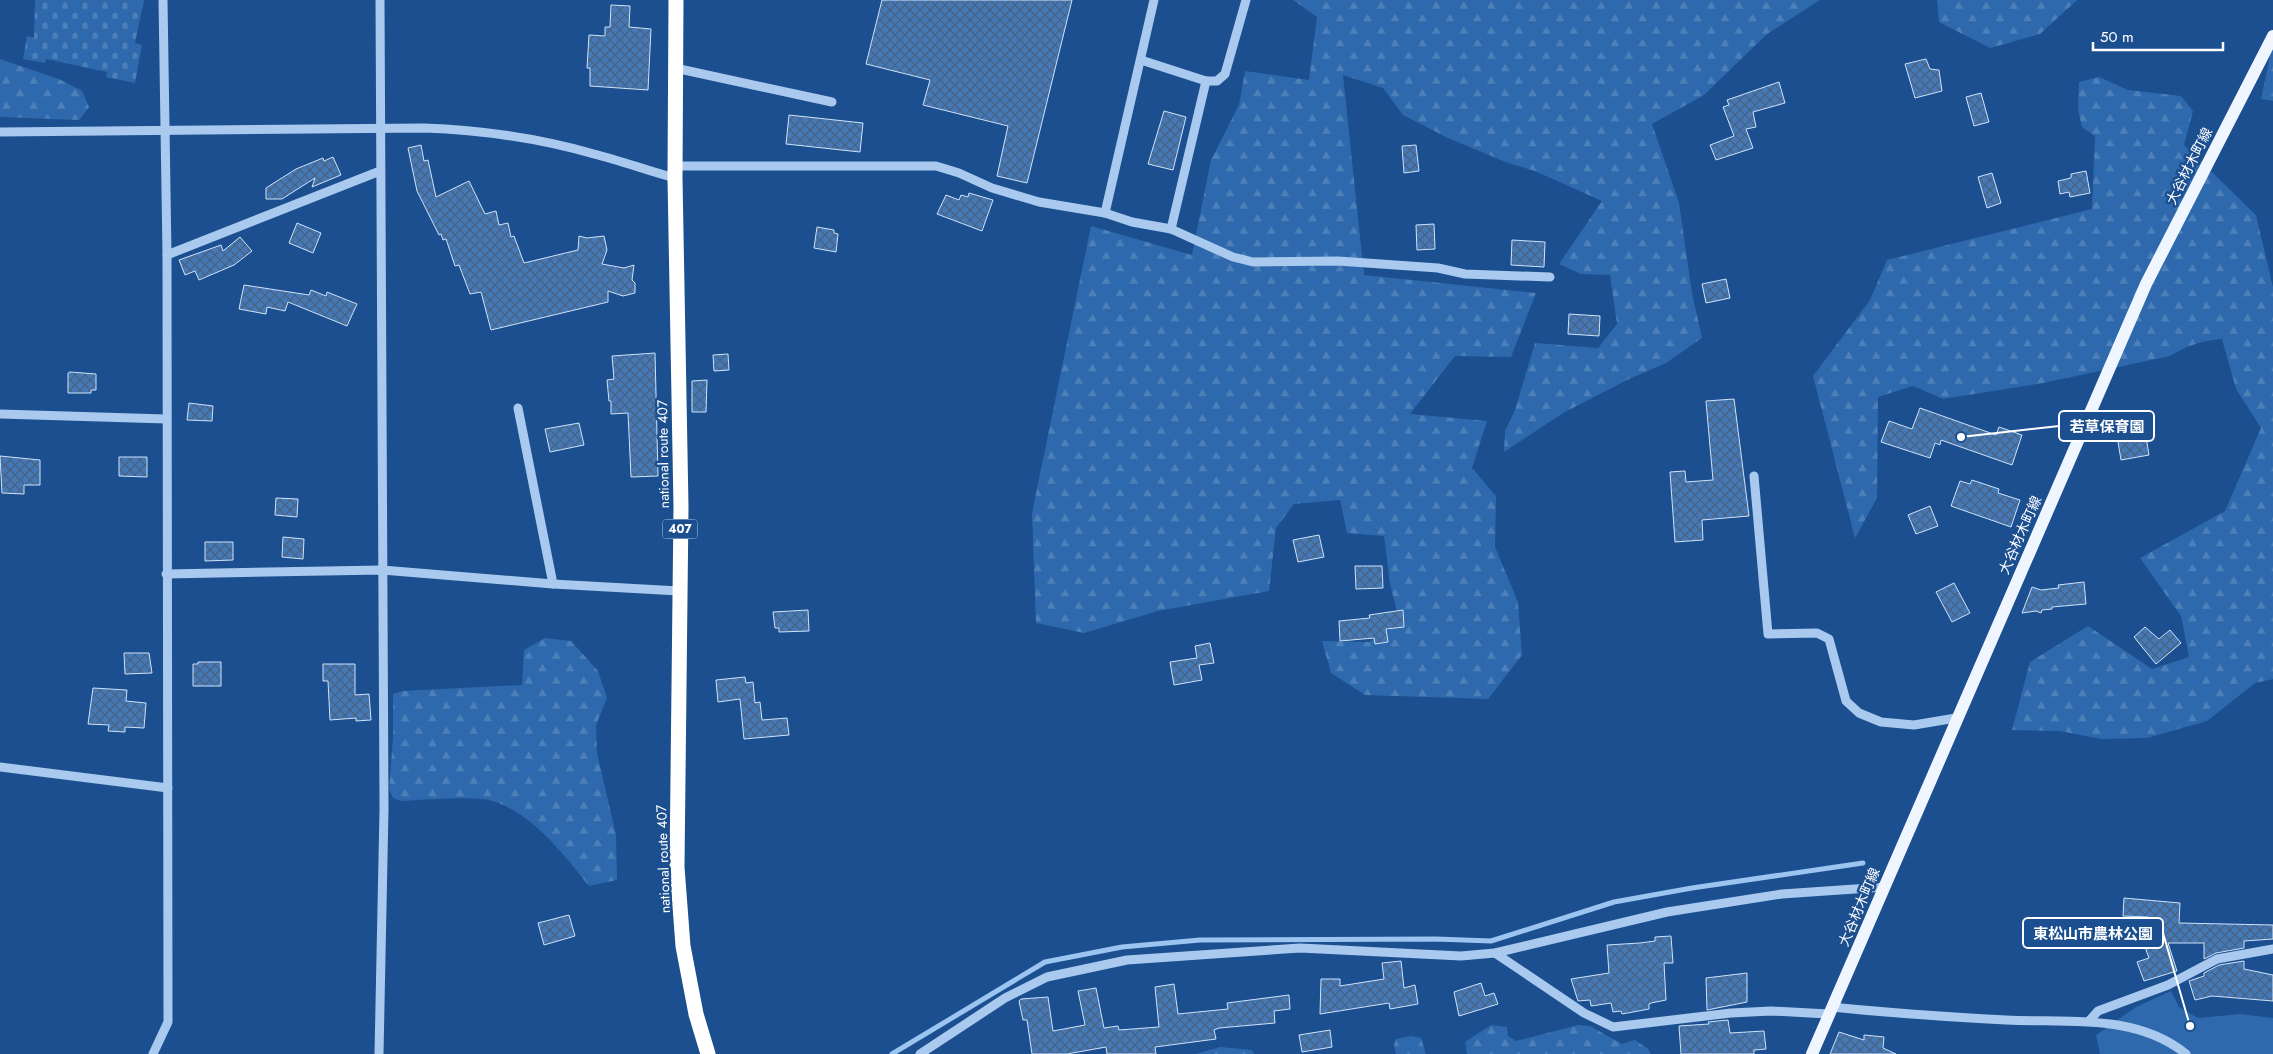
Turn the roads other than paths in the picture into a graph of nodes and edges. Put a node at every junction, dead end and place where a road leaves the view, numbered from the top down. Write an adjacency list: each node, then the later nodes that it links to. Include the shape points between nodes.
1 (164, 0): 12 (street)
2 (380, 0): 11 (street)
3 (676, 0): 8 (highway, national route 407 / 407)
4 (1154, 0): 7 (street)
5 (1246, 0): 9 (street, via 1226,74 1217,81)
6 (2273, 36): 28 (main road, 大谷材木町線, via 2146,284)
7 (1141, 60): 9 (street); 16 (street)
8 (675, 68): 10 (street); 15 (highway, national route 407 / 407)
9 (1206, 81): 17 (street)
10 (832, 102)
11 (381, 129): 12 (street); 14 (street); 15 (street, via 476,130 528,138)
12 (166, 131): 13 (street); 18 (street)
13 (0, 132)
14 (380, 171): 18 (street); 24 (street)
15 (676, 172): 16 (street, via 936,166 1038,202); 27 (highway, national route 407 / 407, via 681,507)
16 (1105, 213): 17 (street)
17 (1171, 229): 19 (street, via 1233,257 1253,262 1338,261 1438,268 1465,274)
18 (166, 255): 22 (street)
19 (1550, 277)
20 (518, 408): 26 (street)
21 (0, 414): 22 (street)
22 (166, 419): 25 (street)
23 (1754, 476): 28 (street, via 1768,634 1817,633 1829,639 1846,701 1859,713 1881,722 1914,725)
24 (382, 570): 25 (street); 26 (street); 37 (street, via 384,809)
25 (166, 574): 30 (street)
26 (553, 584): 27 (street)
27 (679, 592): 38 (highway, national route 407 / 407, via 677,867 683,946 696,1014)
28 (1956, 718): 31 (main road, 大谷材木町線)
29 (0, 767): 30 (street)
30 (168, 788): 36 (street, via 168,1022)
31 (1884, 887): 33 (street, via 1782,894 1667,912); 34 (main road, 大谷材木町線)
32 (2273, 949): 35 (street, via 2217,959 2168,985 2098,1011)
33 (1495, 953): 34 (street, via 1584,1013 1613,1027 1731,1013); 39 (street, via 1460,956 1300,948 1202,953 1110,963 1047,977 1005,998)
34 (1830, 1010): 35 (street); 40 (main road, 大谷材木町線)
35 (2089, 1021): 41 (street, via 2140,1031)
36 (153, 1054)
37 (379, 1054)
38 (708, 1054)
39 (920, 1054)
40 (1812, 1054)
41 (2186, 1054)

